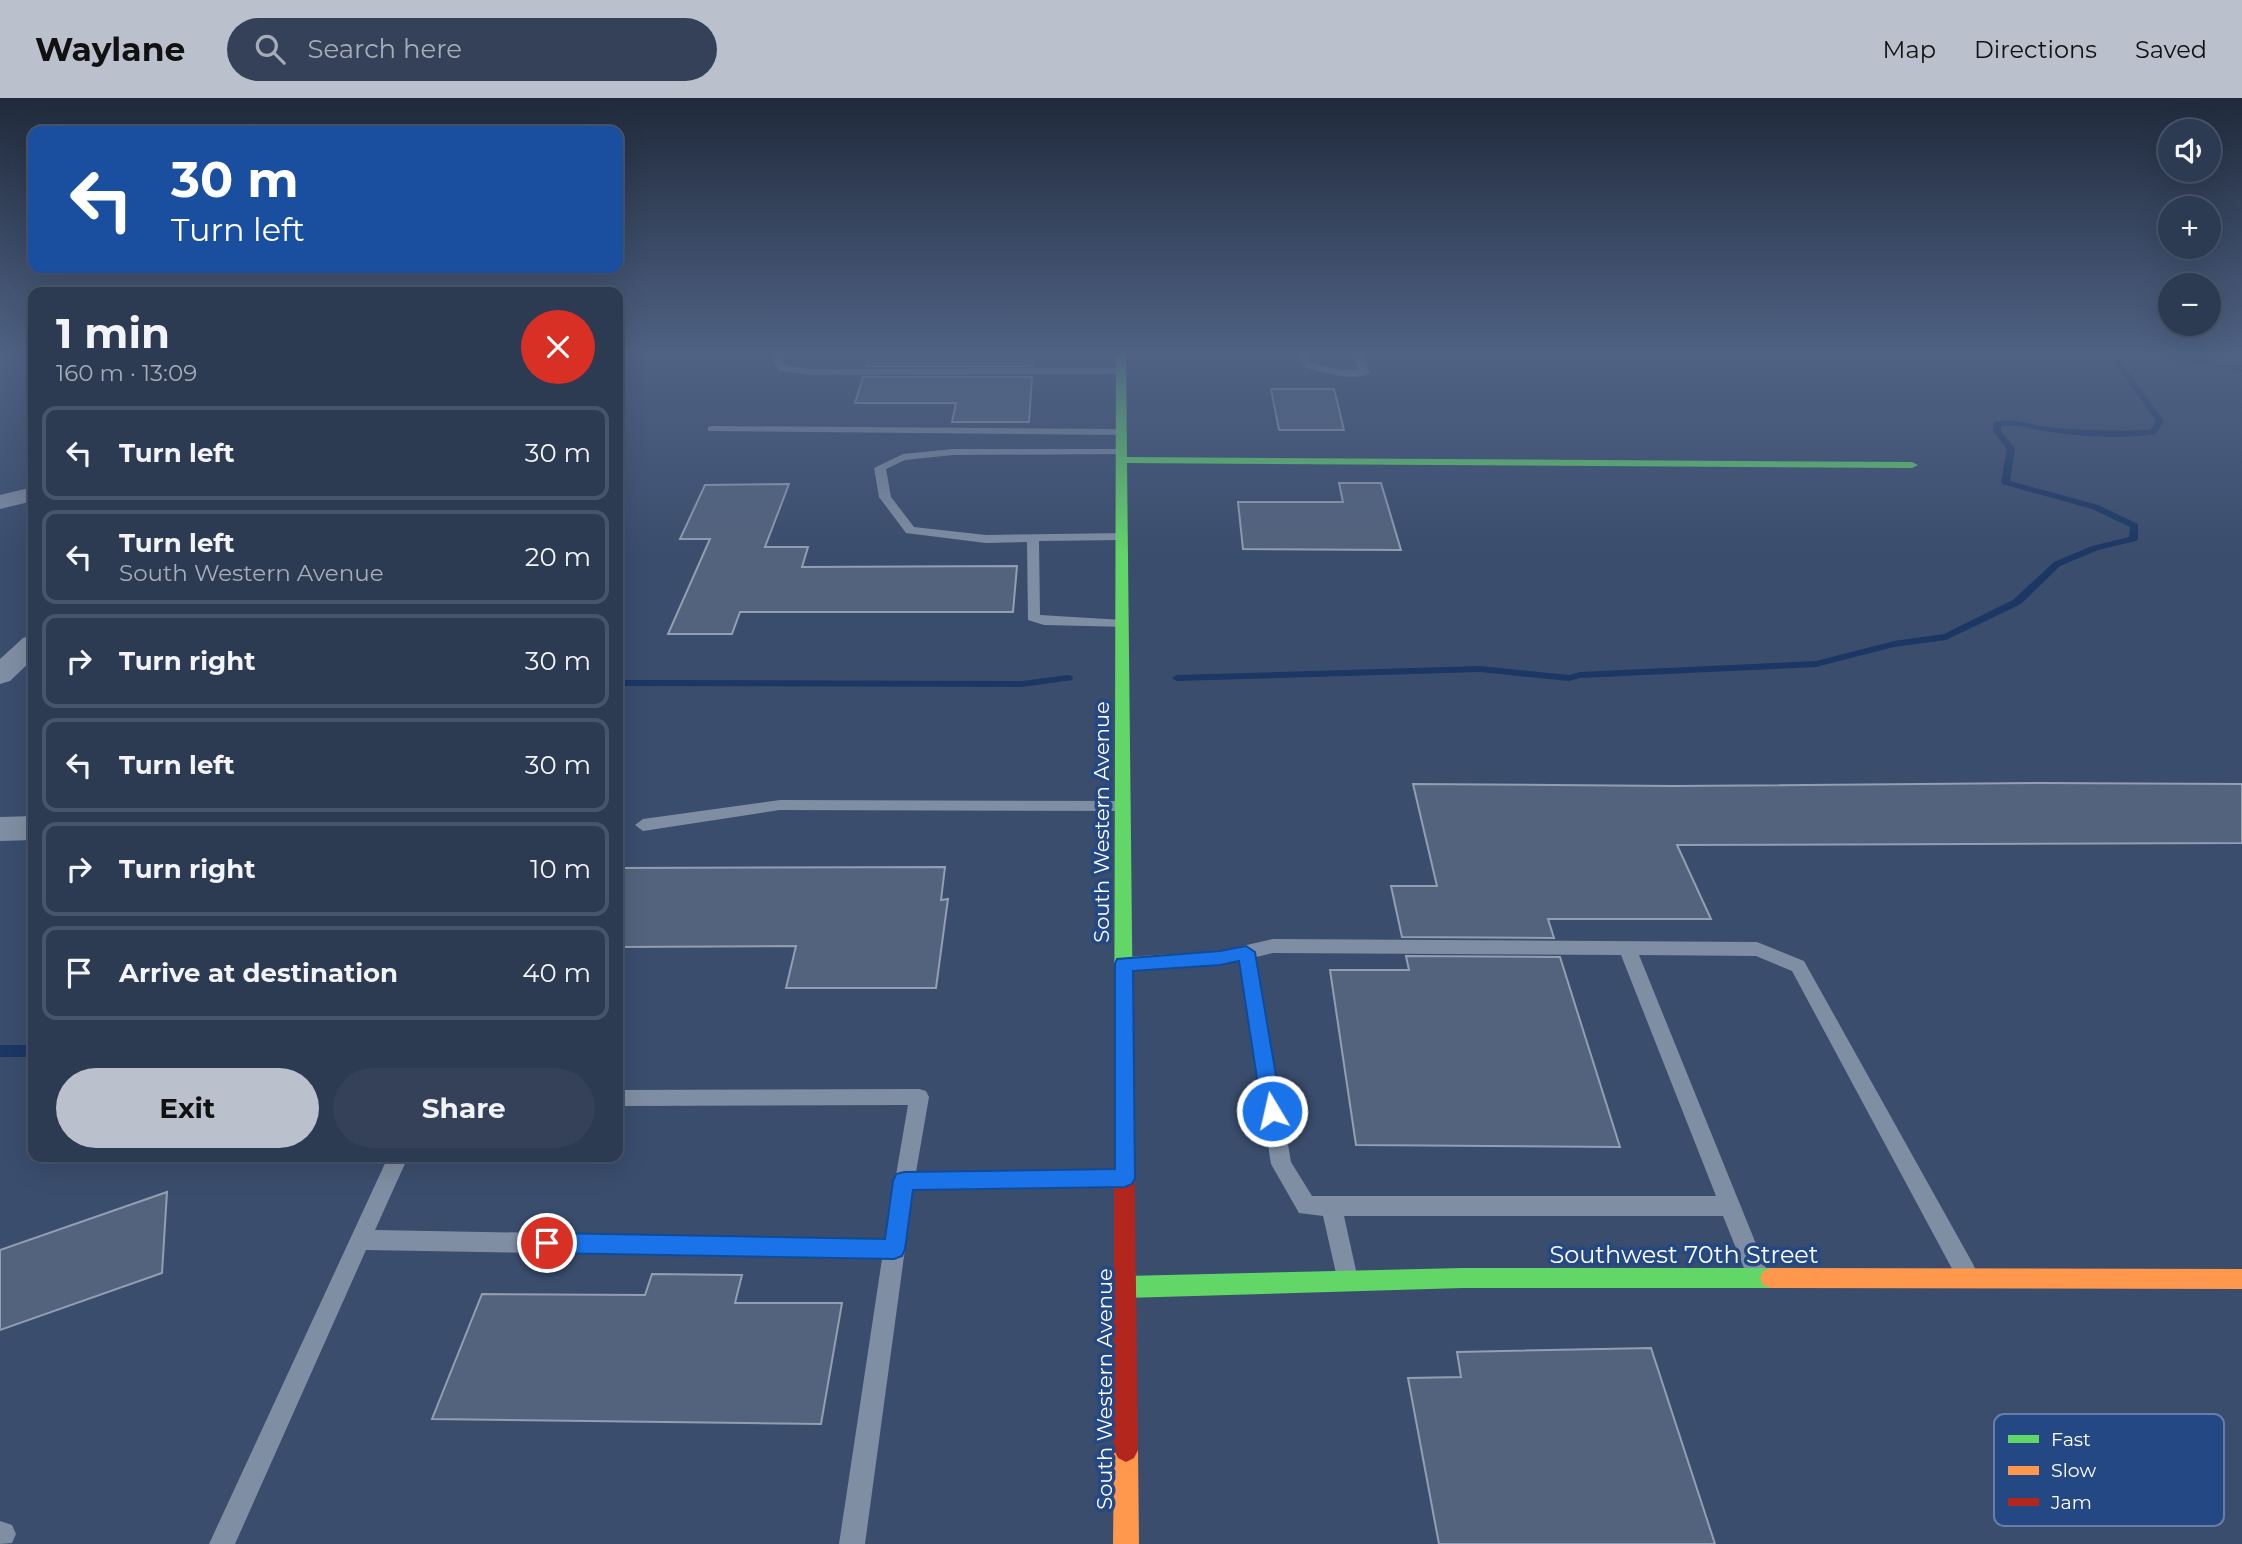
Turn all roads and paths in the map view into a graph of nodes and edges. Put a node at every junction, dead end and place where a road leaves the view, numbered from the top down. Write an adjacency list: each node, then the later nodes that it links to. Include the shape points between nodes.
1 (1122, 419): 3 (street, South Western Avenue)
2 (712, 429): 3 (lane)
3 (1122, 432): 4 (street, South Western Avenue)
4 (1122, 456): 5 (street); 8 (street, South Western Avenue); 9 (lane, via 953,452 903,457 880,468 885,497 910,530 986,539)
5 (1912, 465)
6 (28, 495): 7 (street)
7 (0, 502)
8 (1122, 536): 9 (lane); 10 (street, South Western Avenue)
9 (1033, 538): 10 (lane, via 1033,617)
10 (1123, 624): 13 (street, South Western Avenue)
11 (28, 649): 12 (street)
12 (0, 675)
13 (1123, 806): 14 (lane, via 780,805); 19 (street, South Western Avenue)
14 (643, 825)
15 (28, 828): 16 (street)
16 (0, 829)
17 (1627, 948): 18 (lane, via 1273,946); 25 (lane); 29 (lane, via 1758,949 1798,966)
18 (1246, 952): 19 (lane); 24 (lane, via 1281,1164 1306,1206)
19 (1124, 964): 22 (street, South Western Avenue)
20 (623, 1098): 23 (lane, via 919,1097)
21 (396, 1162): 26 (lane)
22 (1125, 1178): 23 (lane); 32 (street, South Western Avenue)
23 (904, 1181): 27 (lane)
24 (1331, 1206): 25 (lane); 31 (lane)
25 (1731, 1206): 28 (lane)
26 (360, 1240): 27 (lane); 33 (lane)
27 (894, 1249): 34 (lane)
28 (1759, 1278): 29 (street, Southwest 70th Street); 31 (street, Southwest 70th Street)
29 (1970, 1279): 30 (street, Southwest 70th Street)
30 (2242, 1279)
31 (1347, 1281): 32 (street, Southwest 70th Street)
32 (1125, 1287): 35 (street, South Western Avenue)
33 (222, 1544)
34 (852, 1544)
35 (1126, 1544)

